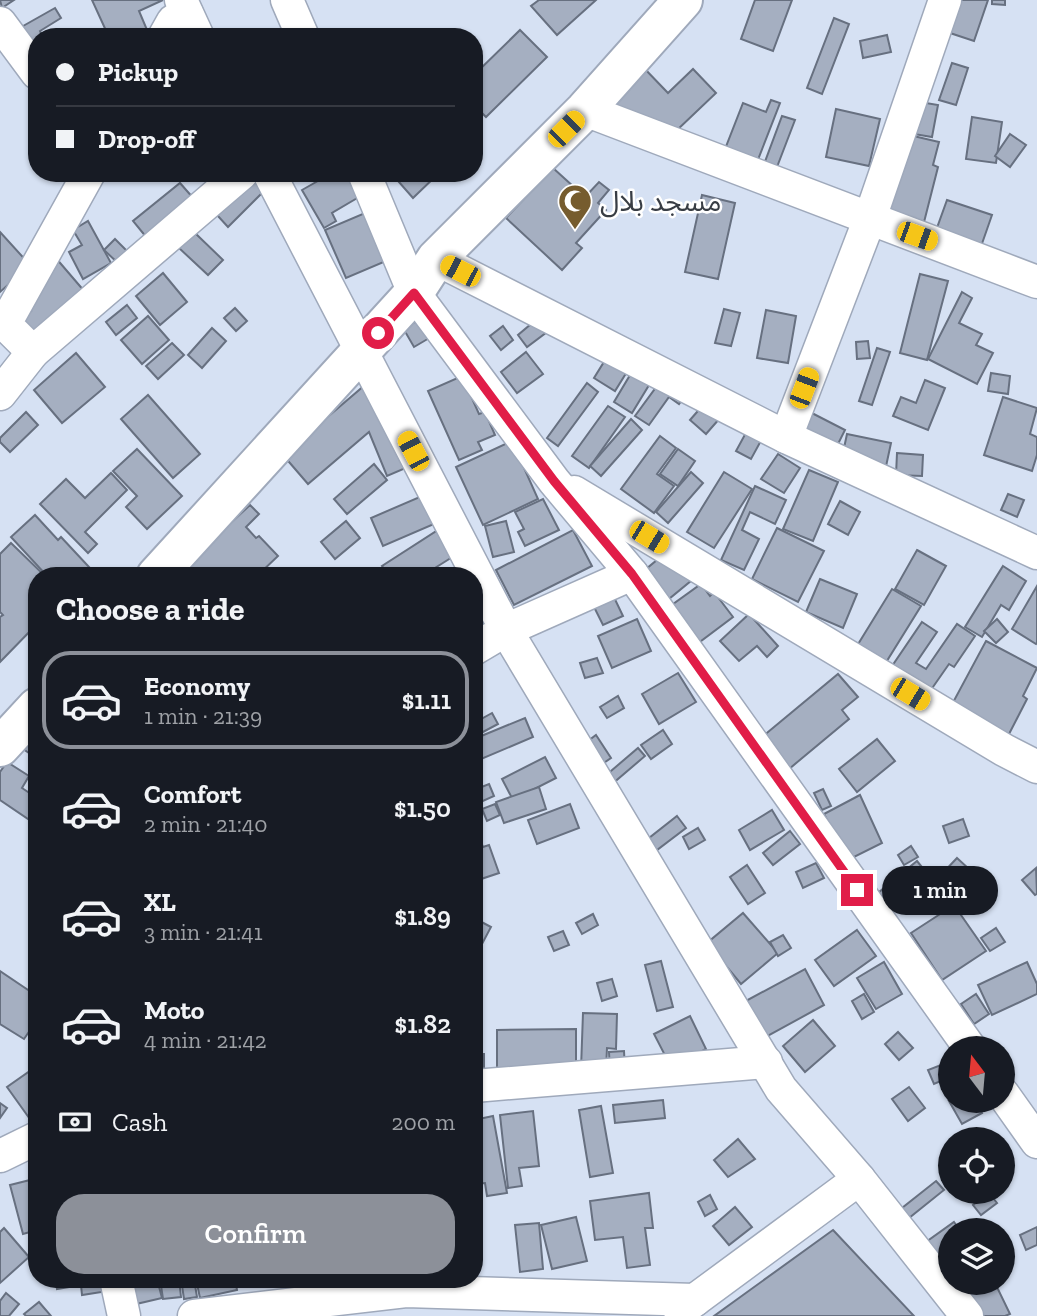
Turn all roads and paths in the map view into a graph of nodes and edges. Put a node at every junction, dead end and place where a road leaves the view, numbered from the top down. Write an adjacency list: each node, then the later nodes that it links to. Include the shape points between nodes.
1 (287, 0): 7 (street)
2 (682, 0): 9 (street)
3 (945, 0): 14 (street)
4 (189, 17): 6 (street, via 173,21)
5 (0, 23): 8 (street)
6 (169, 28)
7 (299, 28)
8 (28, 60)
9 (585, 110): 14 (street); 15 (street)
10 (84, 182): 18 (street)
11 (231, 182): 19 (street)
12 (274, 182): 20 (street)
13 (368, 182): 17 (street)
14 (870, 218): 16 (street); 22 (street)
15 (436, 259): 17 (street); 22 (street)
16 (1037, 282)
17 (414, 293): 20 (street); 23 (street)
18 (3, 322): 19 (street)
19 (33, 352): 21 (street)
20 (361, 352): 25 (street); 26 (street)
21 (0, 394)
22 (786, 437): 24 (street)
23 (554, 481): 27 (street); 33 (street)
24 (1037, 553)
25 (164, 567)
26 (473, 567)
27 (632, 574): 29 (street); 34 (street)
28 (483, 586): 29 (street)
29 (506, 630): 30 (street); 35 (street)
30 (483, 644)
31 (28, 717): 32 (street)
32 (0, 747)
33 (1037, 768)
34 (961, 1036)
35 (766, 1062): 36 (street); 41 (street, via 781,1089)
36 (483, 1085)
37 (1015, 1111): 39 (street)
38 (28, 1142): 40 (street)
39 (1037, 1142)
40 (0, 1156)
41 (859, 1178): 43 (street); 46 (street)
42 (118, 1288): 44 (street)
43 (683, 1311): 45 (street, via 406,1291)
44 (124, 1316)
45 (194, 1316)
46 (967, 1316)

